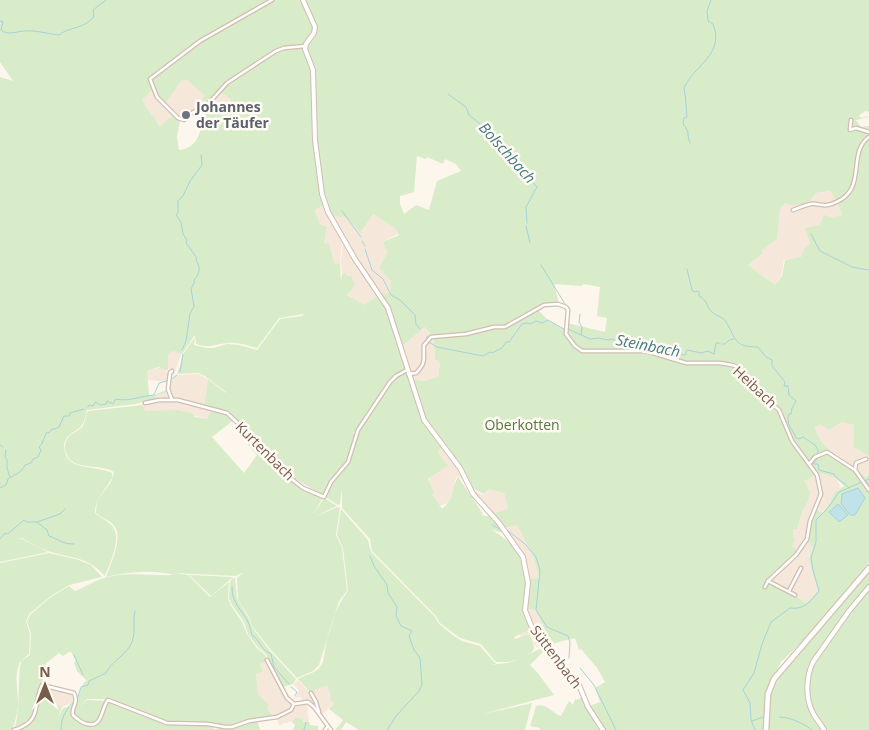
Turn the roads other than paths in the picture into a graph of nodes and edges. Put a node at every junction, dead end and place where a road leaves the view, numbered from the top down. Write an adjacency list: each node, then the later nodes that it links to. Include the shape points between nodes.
1 (272, 0): 3 (street, via 200,41 150,79 157,97 184,120 208,104 227,83 276,51)
2 (303, 0): 3 (street, via 315,28)
3 (305, 46): 9 (street, via 313,72 315,140 325,204 341,236 388,308)
4 (851, 120): 5 (street, via 850,130 856,128)
5 (869, 132)
6 (869, 137): 7 (street, via 858,150 855,179 843,199)
7 (793, 210)
8 (172, 371): 10 (street, via 168,389)
9 (408, 372): 10 (street, Kurtenbach, via 390,382 358,430 348,462 331,482 324,497 303,488 285,474 259,443 226,413); 13 (street, Heibach, via 416,373 423,365 424,345 429,338 505,328 542,306 557,304 567,308 565,330 582,351 646,351 686,363 720,363 738,367 779,410 792,442); 31 (street, Süttenbach, via 424,420 460,468 470,489 520,551 527,572 525,609 531,625 579,685)
10 (172, 400): 11 (street, Kurtenbach)
11 (145, 403)
12 (866, 458): 14 (street, via 856,463)
13 (809, 464): 14 (street, via 827,452); 18 (street, via 817,475 821,494 807,539 796,555)
14 (855, 470): 15 (street)
15 (869, 490)
16 (801, 568): 21 (street)
17 (869, 568): 32 (main road, via 778,673 768,694)
18 (768, 582): 19 (street); 21 (street)
19 (765, 587)
20 (869, 587): 33 (street, via 810,668 808,700)
21 (789, 591): 22 (street)
22 (796, 595)
23 (267, 660): 25 (street, via 287,698)
24 (311, 693): 26 (street)
25 (294, 704): 26 (street, via 308,702); 28 (street, via 291,710 277,717 225,727 167,723 109,700 99,722 87,724 73,716 74,693 42,685 31,722)
26 (319, 714): 27 (street)
27 (328, 726): 29 (street); 30 (street)
28 (14, 730)
29 (325, 730)
30 (331, 730)
31 (603, 730)
32 (766, 730)
33 (824, 730)

